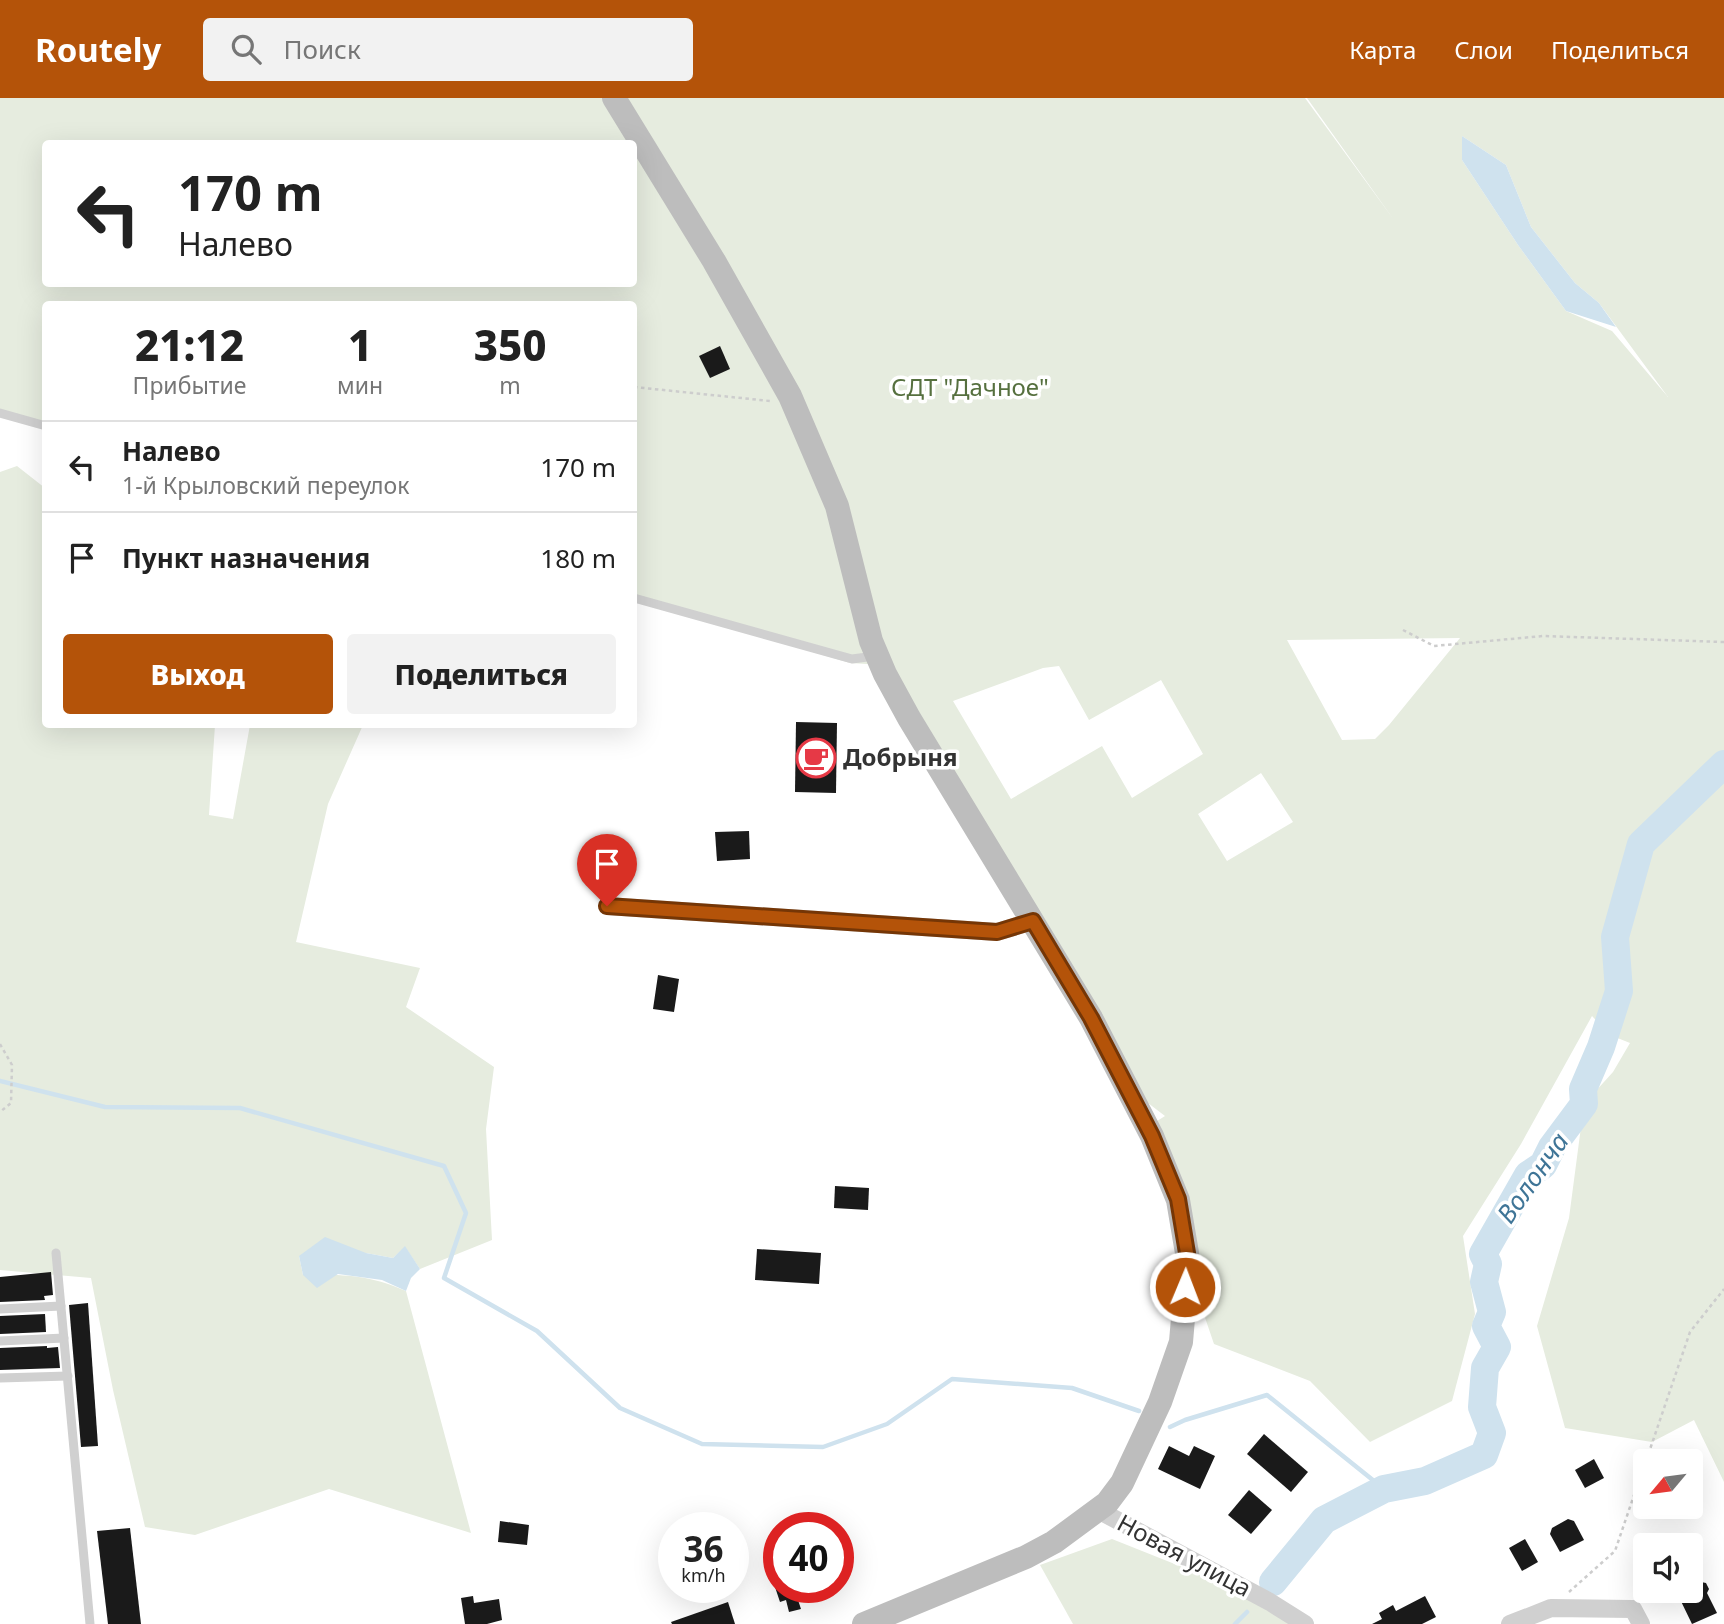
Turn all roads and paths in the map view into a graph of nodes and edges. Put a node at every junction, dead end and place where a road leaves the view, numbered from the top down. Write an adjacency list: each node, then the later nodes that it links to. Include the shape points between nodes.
1 (614, 98): 3 (street)
2 (637, 387): 3 (path, via 770,401)
3 (789, 394): 9 (street, via 837,506)
4 (0, 413): 5 (lane)
5 (42, 425)
6 (637, 599): 9 (lane, via 852,659)
7 (1403, 630): 8 (path, via 1434,646 1543,636)
8 (1724, 642)
9 (877, 655): 11 (street, via 904,710)
10 (607, 906): 11 (street, via 997,932)
11 (1033, 921): 24 (street, via 1091,1018 1152,1136 1178,1199 1188,1259 1181,1342 1160,1402 1122,1483)
12 (0, 1044): 13 (path, via 12,1065 11,1103)
13 (0, 1112)
14 (56, 1253): 16 (lane)
15 (1724, 1289): 22 (path, via 1690,1332)
16 (61, 1306): 17 (lane); 18 (lane)
17 (0, 1309)
18 (64, 1338): 19 (lane); 20 (lane)
19 (0, 1341)
20 (68, 1376): 21 (lane); 26 (lane)
21 (0, 1378)
22 (1650, 1449)
23 (1633, 1498): 25 (path, via 1615,1551)
24 (1098, 1510): 27 (street, via 1026,1557); 28 (street, Новая улица)
25 (1551, 1608): 29 (street); 30 (street, via 1633,1609)
26 (90, 1624)
27 (864, 1624)
28 (1305, 1624)
29 (1510, 1624)
30 (1641, 1624)

